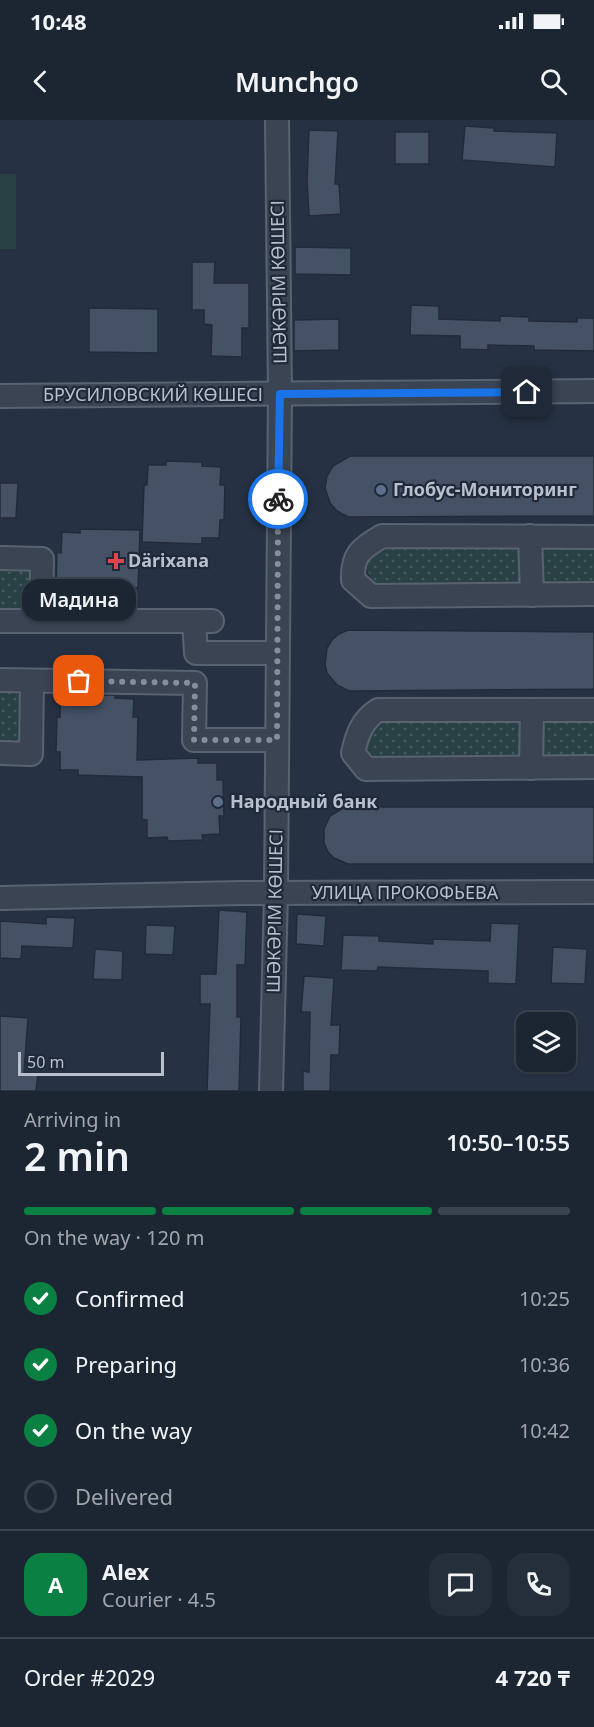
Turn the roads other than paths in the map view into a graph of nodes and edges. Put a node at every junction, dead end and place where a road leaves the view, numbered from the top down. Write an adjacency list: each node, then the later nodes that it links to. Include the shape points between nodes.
1 (277, 120): 3 (street, ШӘКӘРІМ КӨШЕСІ)
2 (594, 391): 3 (street, БРУСИЛОВСКИЙ КӨШЕСІ)
3 (280, 394): 4 (street, БРУСИЛОВСКИЙ КӨШЕСІ); 12 (street, ШӘКӘРІМ КӨШЕСІ)
4 (0, 396)
5 (530, 536): 6 (street); 9 (street); 9 (street, via 382,536 360,550 352,565 353,580 371,596)
6 (594, 537)
7 (0, 558): 11 (street, via 42,559)
8 (594, 594): 9 (street)
9 (532, 595)
10 (0, 621): 11 (street)
11 (41, 621): 12 (street, via 203,621 196,653)
12 (276, 653): 17 (street, ШӘКӘРІМ КӨШЕСІ)
13 (0, 680): 14 (street)
14 (32, 681): 17 (street, via 195,683 194,740); 18 (street, via 31,754)
15 (532, 710): 16 (street); 20 (street); 20 (street, via 378,710 369,716 357,735 353,753 366,769)
16 (594, 710)
17 (277, 740): 22 (street, ШӘКӘРІМ КӨШЕСІ)
18 (0, 753)
19 (594, 767): 20 (street)
20 (531, 768)
21 (594, 892): 22 (street, УЛИЦА ПРОКОФЬЕВА)
22 (276, 893): 23 (street, УЛИЦА ПРОКОФЬЕВА); 24 (street, ШӘКӘРІМ КӨШЕСІ)
23 (0, 898)
24 (271, 1091)

